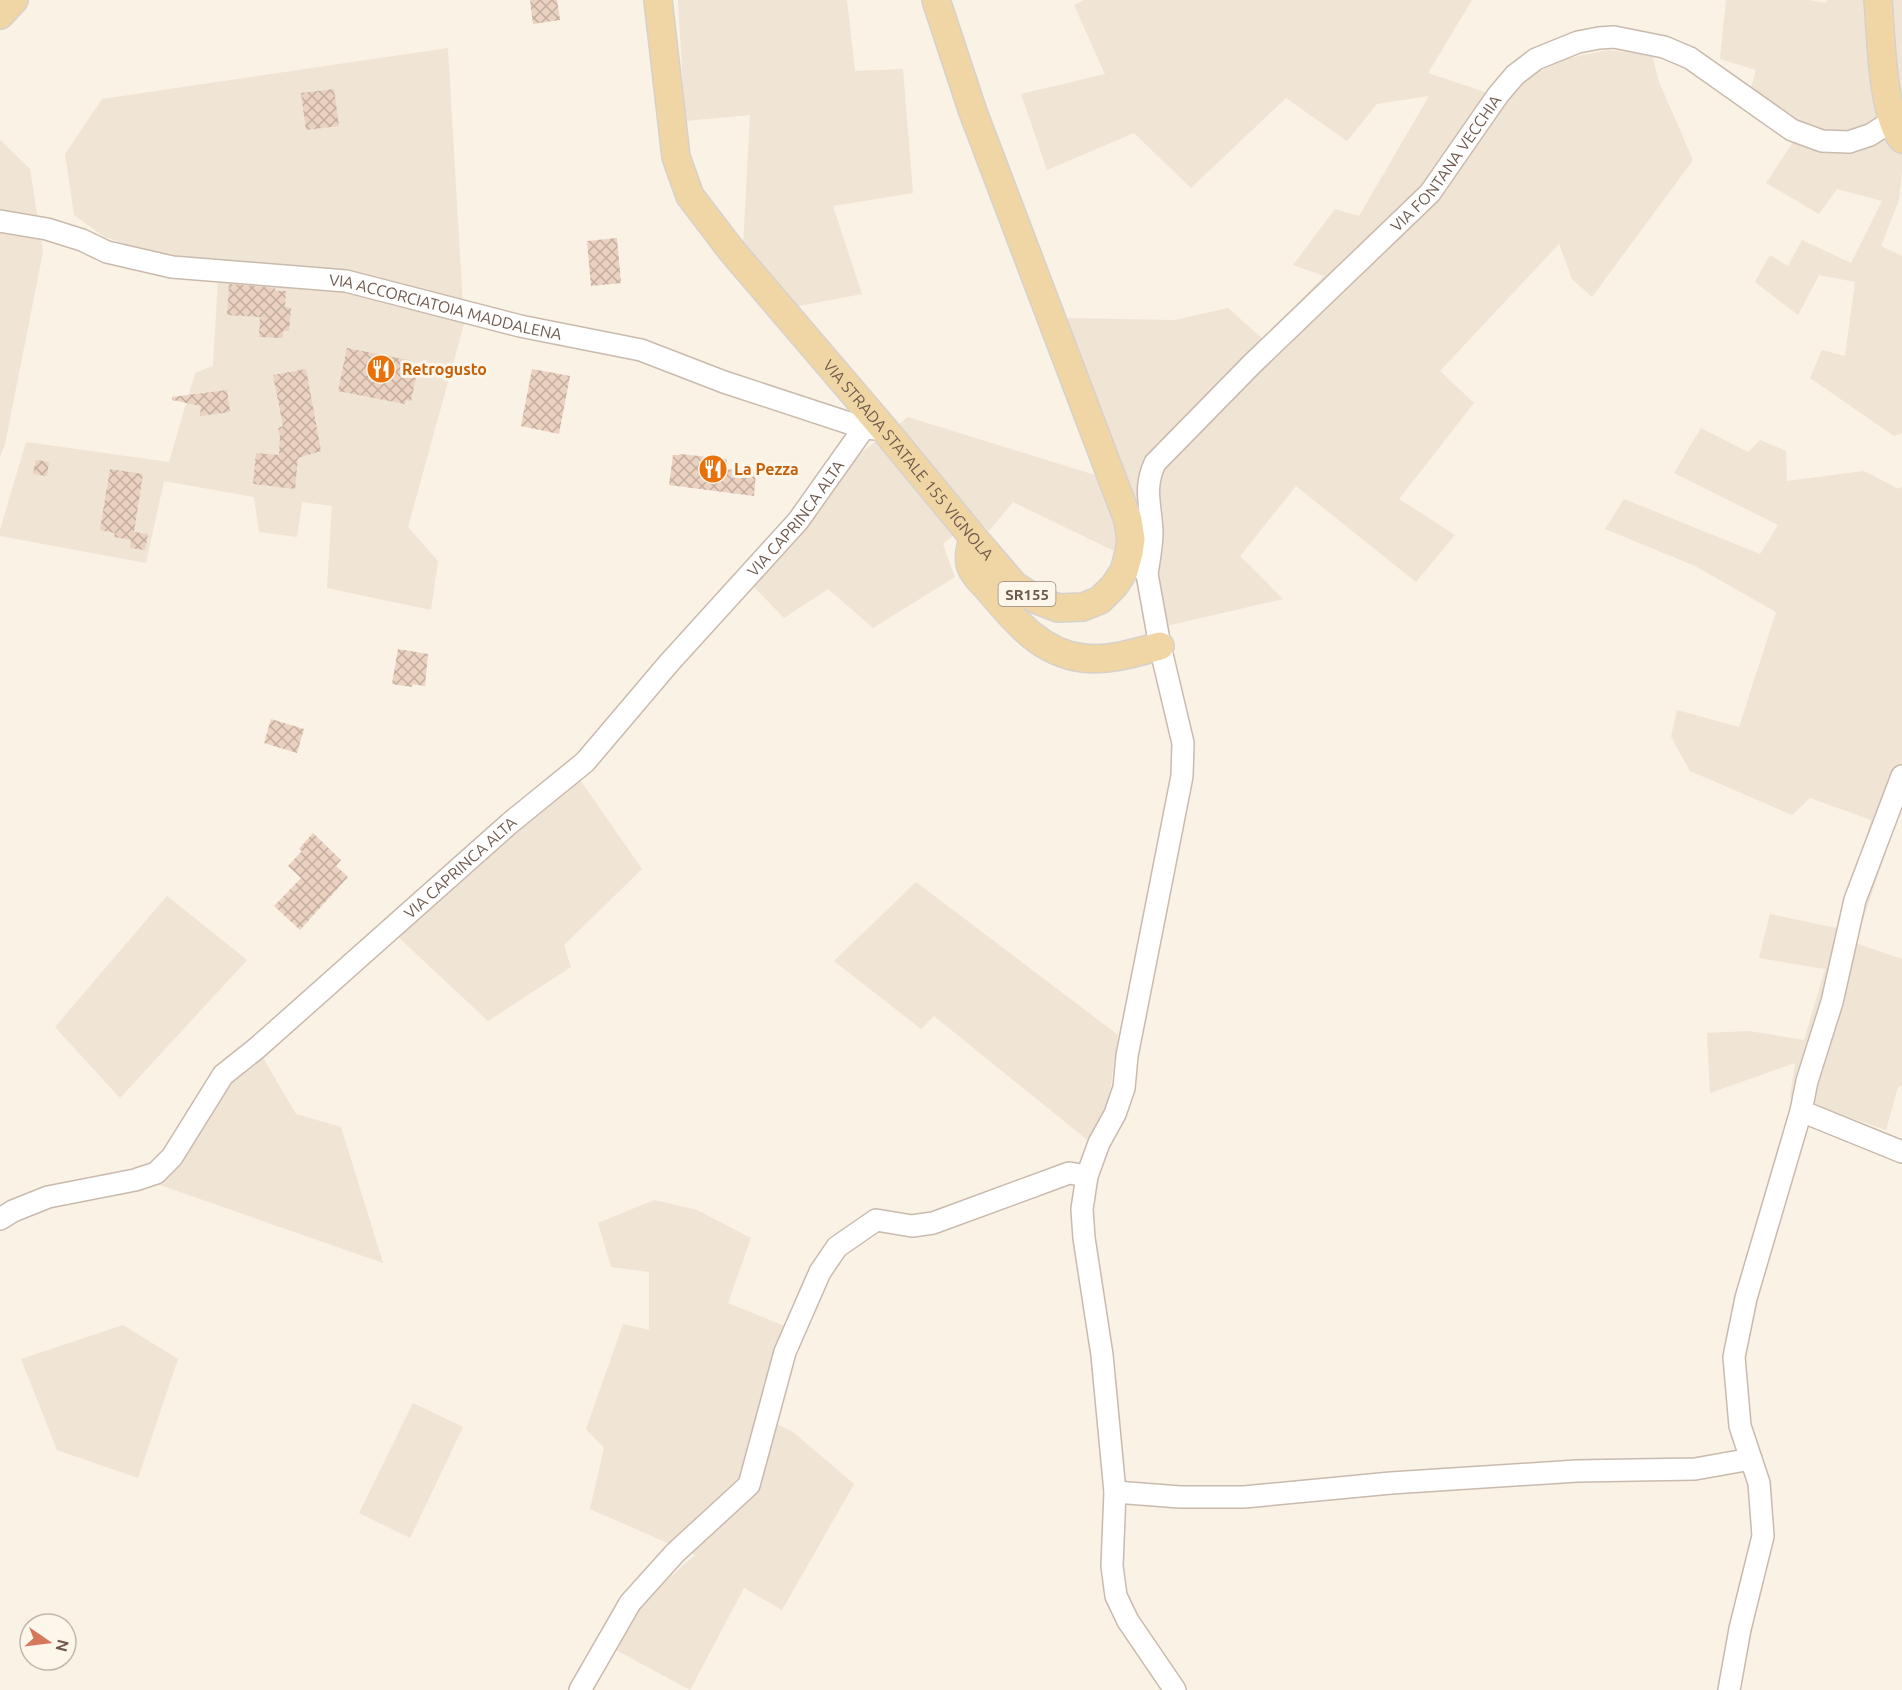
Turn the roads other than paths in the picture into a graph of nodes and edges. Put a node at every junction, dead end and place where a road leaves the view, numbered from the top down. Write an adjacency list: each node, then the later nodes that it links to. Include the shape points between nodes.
1 (14, 0): 5 (main road)
2 (658, 0): 8 (main road, VIA STRADA STATALE 155 VIGNOLA / SR155, via 676,157 690,196)
3 (936, 0): 10 (main road, VIA STRADA STATALE 155 VIGNOLA / SR155, via 972,112 1128,520)
4 (1878, 0): 6 (main road, via 1882,64)
5 (0, 15)
6 (1897, 130): 11 (street, VIA FONTANA VECCHIA, via 1849,142 1822,141 1792,130 1690,58 1614,37 1578,42 1536,59 1498,95 1430,193 1155,463 1147,491 1152,532)
7 (0, 221): 8 (street, VIA ACCORCIATOIA MADDALENA, via 47,230 107,252 172,267 346,281 520,326 640,350 724,382)
8 (874, 428): 9 (main road, VIA STRADA STATALE 155 VIGNOLA / SR155); 17 (street, VIA CAPRINCA ALTA, via 798,521 585,762 223,1075 172,1157 156,1173 48,1197)
9 (973, 537): 10 (main road, VIA STRADA STATALE 155 VIGNOLA / SR155, via 1014,585 1058,608 1083,607 1100,600 1124,572); 12 (main road, via 969,552 971,568 1012,618 1057,653 1085,658 1120,657)
10 (1129, 553): 11 (street)
11 (1147, 574): 12 (street)
12 (1160, 646): 16 (street, via 1183,743 1182,776 1124,1088)
13 (1902, 776): 14 (street, via 1855,900 1832,1002)
14 (1801, 1111): 15 (street); 18 (street, via 1746,1298 1734,1357 1740,1426)
15 (1902, 1152)
16 (1087, 1176): 19 (street, via 1082,1209 1084,1238 1102,1355); 20 (street, via 1069,1173 933,1223 912,1226 876,1220 837,1247 820,1272 785,1352 749,1485 675,1553 630,1603)
17 (0, 1219)
18 (1751, 1460): 19 (street, via 1695,1469 1553,1472 1244,1497); 22 (street, via 1759,1482 1763,1536)
19 (1115, 1492): 21 (street, via 1112,1566 1116,1596 1128,1621)
20 (580, 1690)
21 (1175, 1690)
22 (1729, 1690)

